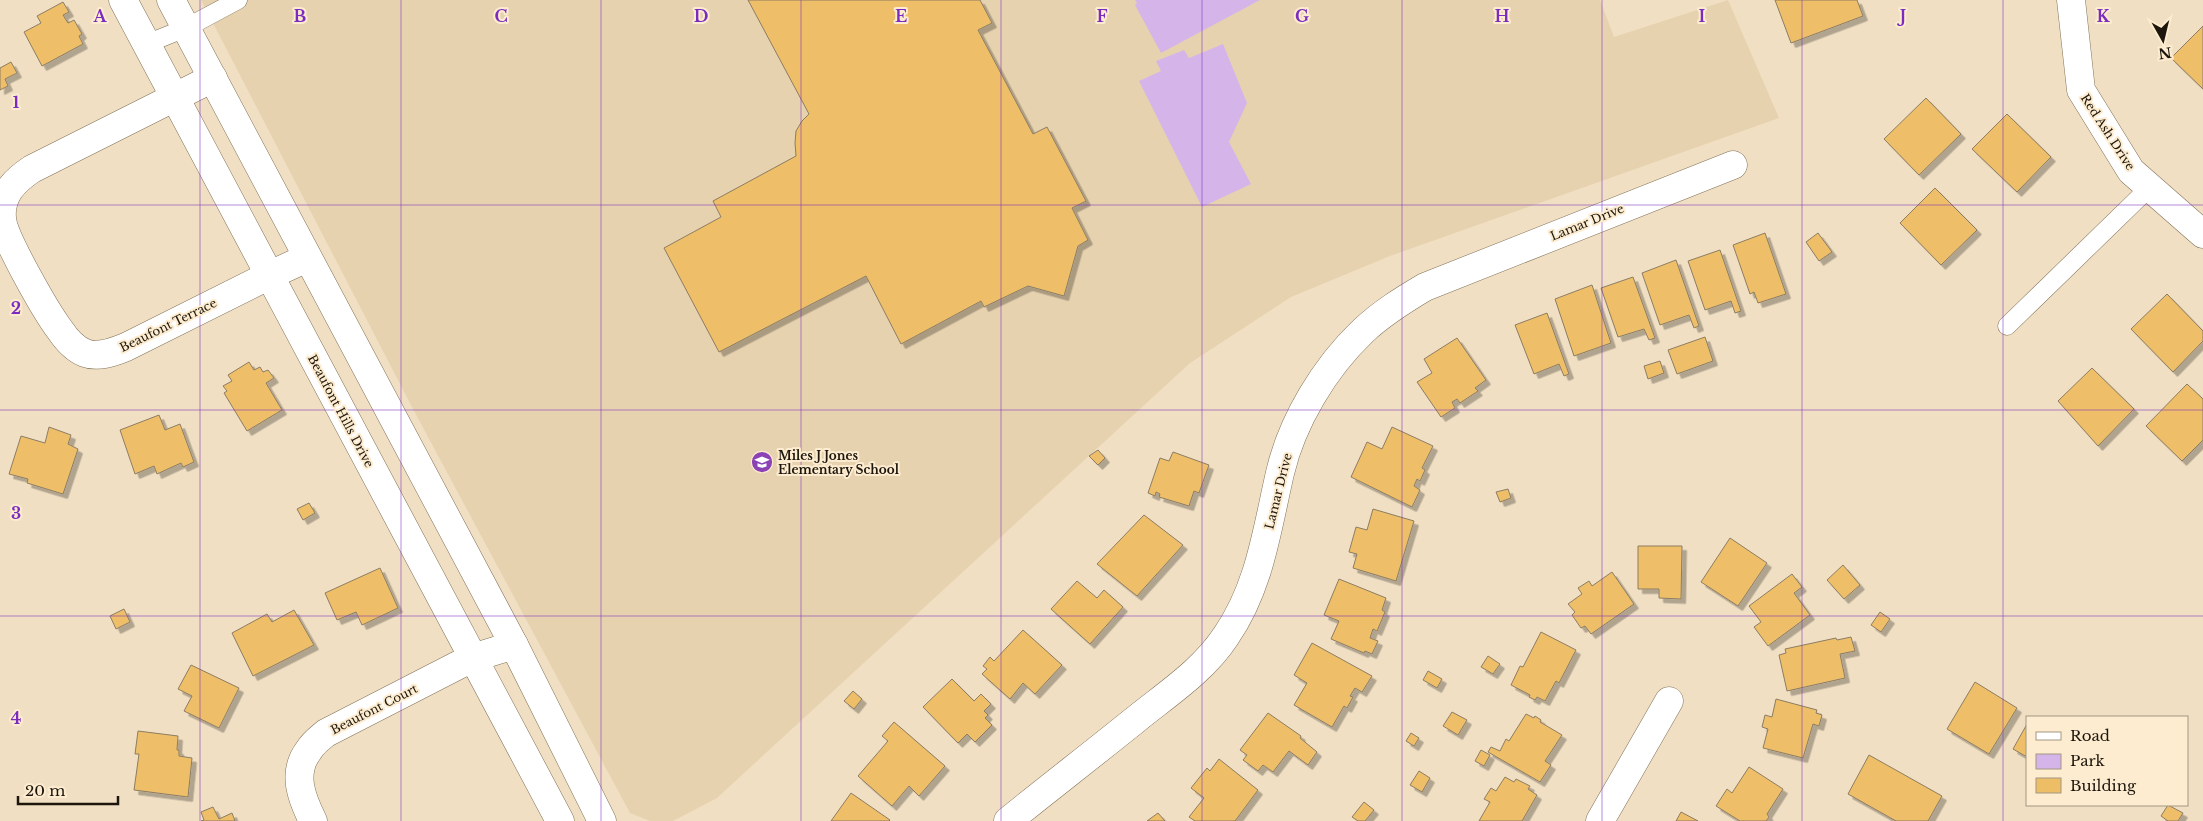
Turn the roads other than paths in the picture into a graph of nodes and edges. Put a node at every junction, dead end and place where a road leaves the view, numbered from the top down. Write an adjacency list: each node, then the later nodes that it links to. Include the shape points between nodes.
1 (123, 0): 6 (street, Beaufont Hills Drive)
2 (171, 0): 5 (street)
3 (238, 0): 5 (lane)
4 (2071, 0): 10 (street, Red Ash Drive, via 2081,90 2131,171)
5 (186, 28): 6 (lane); 7 (street)
6 (146, 44): 8 (street, Beaufont Hills Drive)
7 (213, 78): 8 (street, Beaufont Terrace); 12 (street)
8 (174, 97): 13 (street, Beaufont Hills Drive); 13 (street, Beaufont Terrace, via 32,169 15,181 4,199 2,219 8,240 59,329 86,354 107,354 126,347)
9 (1733, 165): 21 (street, Lamar Drive, via 1424,287 1363,331 1323,380 1305,410 1281,470 1263,556 1247,598 1226,636 1199,669)
10 (2150, 187): 11 (street, Red Ash Drive); 14 (lane)
11 (2201, 229)
12 (307, 258): 13 (street, Beaufont Terrace); 15 (street)
13 (270, 275): 16 (street, Beaufont Hills Drive)
14 (2007, 326)
15 (514, 645): 16 (street, Beaufont Court); 20 (street)
16 (472, 658): 18 (street, Beaufont Court, via 326,733 308,750 300,767 299,784 302,800); 19 (street, Beaufont Hills Drive)
17 (1669, 701): 22 (street)
18 (314, 821)
19 (560, 821)
20 (602, 821)
21 (1008, 821)
22 (1600, 821)

